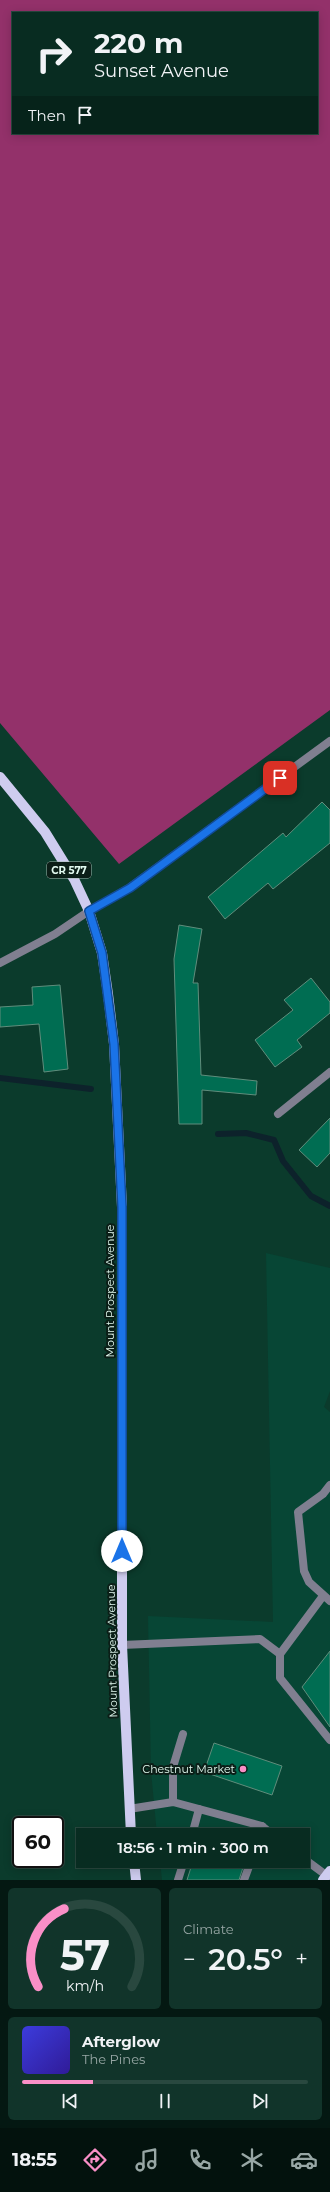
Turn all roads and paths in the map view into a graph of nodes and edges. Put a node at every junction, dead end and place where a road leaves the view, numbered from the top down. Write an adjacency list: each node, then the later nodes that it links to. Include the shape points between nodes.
1 (330, 741): 3 (street, via 130,888)
2 (0, 777): 3 (main road, Mount Prospect Avenue / CR 577, via 45,832 74,879)
3 (89, 911): 4 (street, via 55,934); 9 (main road, Mount Prospect Avenue / CR 577, via 102,953 114,1044 122,1207)
4 (0, 963)
5 (330, 1072): 6 (street)
6 (278, 1114)
7 (330, 1484): 8 (street, via 323,1494 298,1512 304,1571 309,1582)
8 (327, 1598): 10 (street)
9 (122, 1645): 10 (street, via 260,1639); 14 (main road, Mount Prospect Avenue / CR 577)
10 (280, 1654): 12 (street, via 280,1678)
11 (183, 1734): 13 (street, via 173,1767)
12 (330, 1740)
13 (173, 1802): 14 (street); 15 (street)
14 (129, 1809): 17 (main road, Mount Prospect Avenue / CR 577)
15 (199, 1809): 16 (street); 18 (street)
16 (262, 1826): 19 (street)
17 (130, 1828)
18 (194, 1828)
19 (264, 1828)
20 (310, 1863): 24 (street)
21 (135, 1868): 25 (main road)
22 (182, 1868): 26 (street)
23 (248, 1868): 27 (street)
24 (327, 1876)
25 (136, 1880)
26 (178, 1880)
27 (244, 1880)

